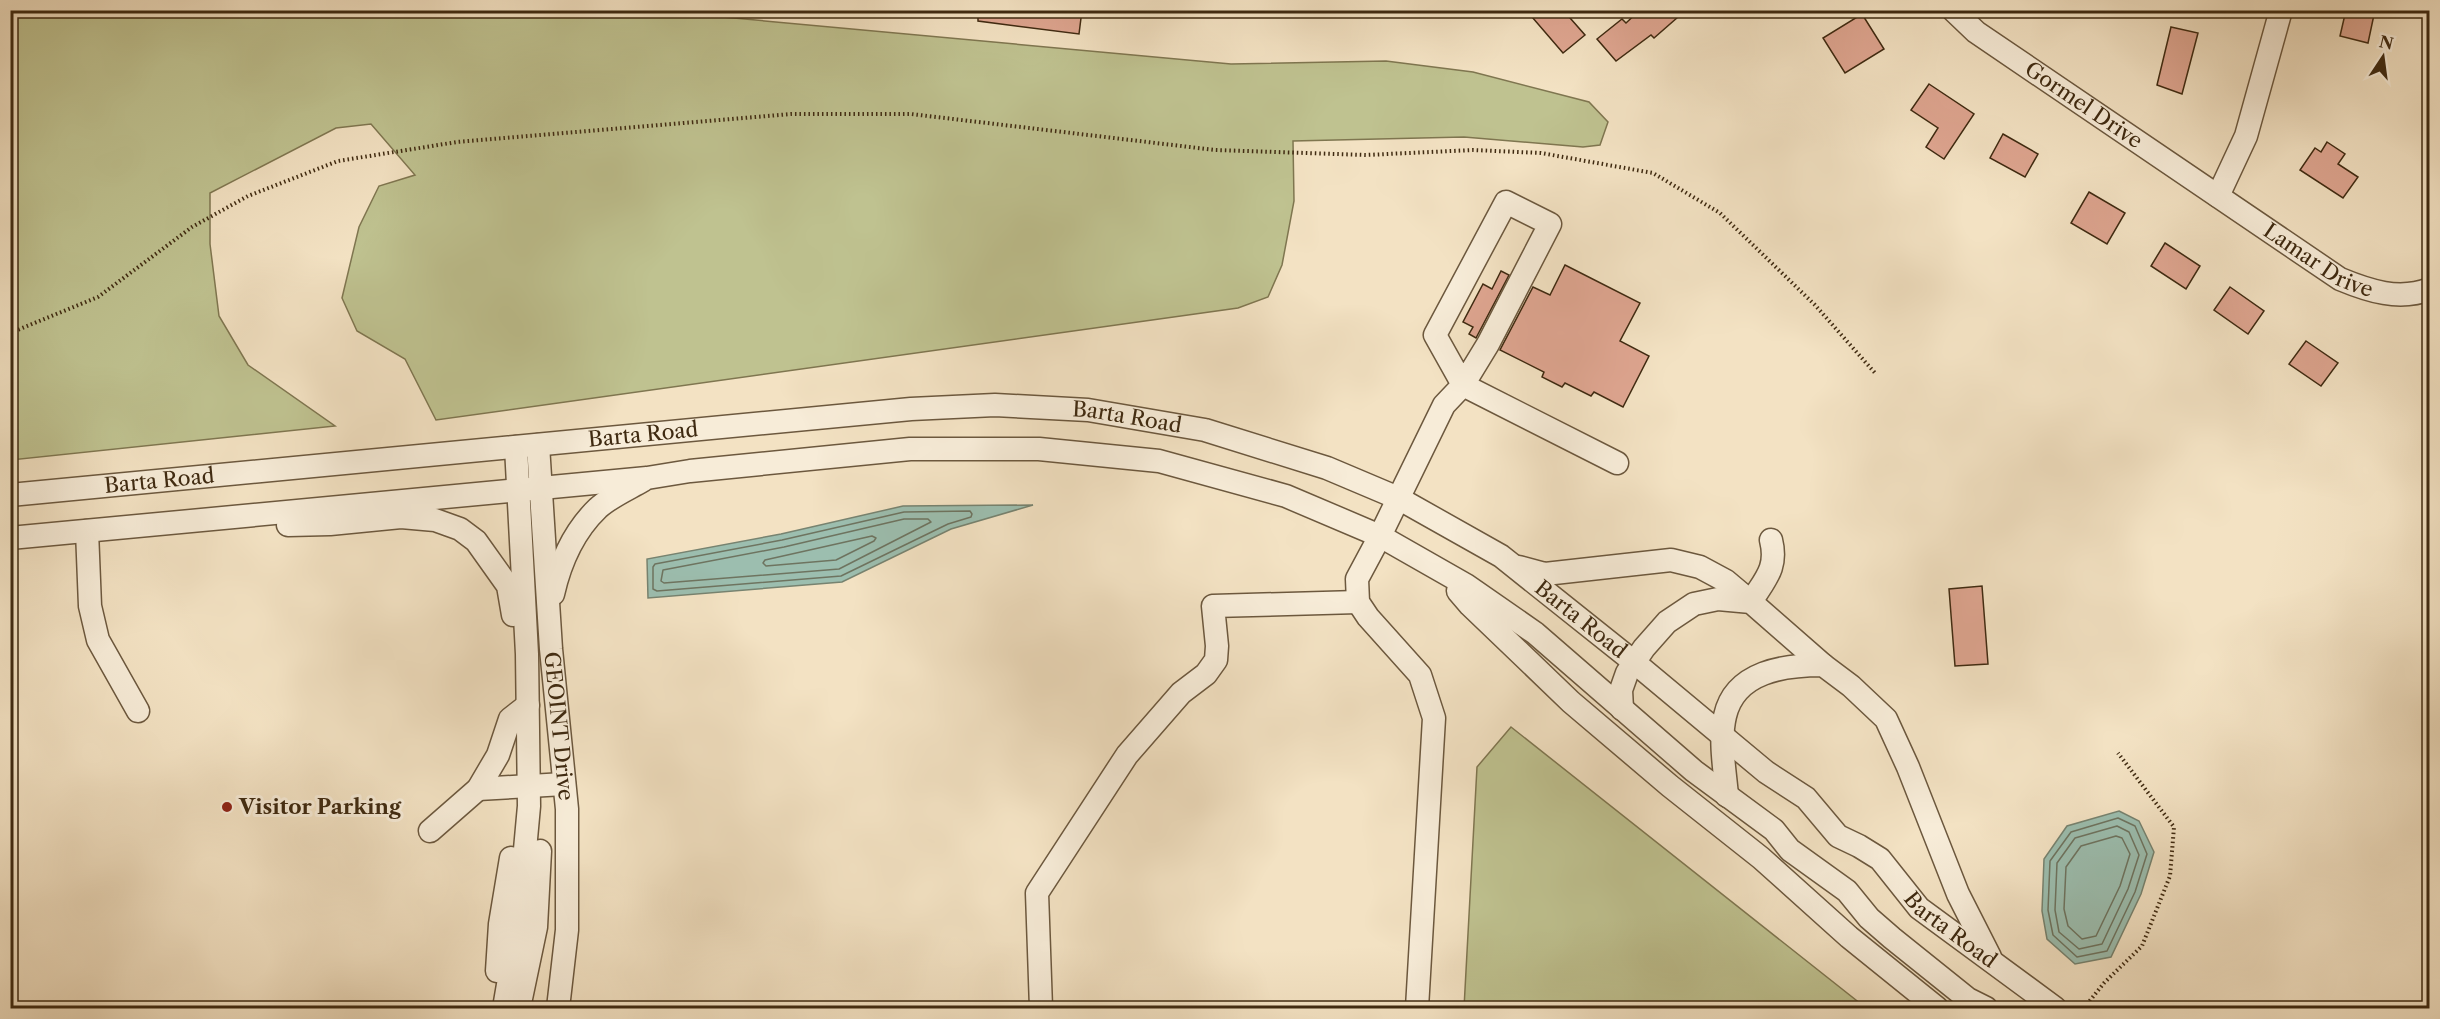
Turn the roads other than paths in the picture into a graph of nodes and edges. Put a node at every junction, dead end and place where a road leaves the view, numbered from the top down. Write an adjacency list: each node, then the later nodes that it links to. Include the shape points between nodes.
1 (1953, 10): 3 (street, Gormel Drive, via 1976,32)
2 (2281, 10): 3 (street, via 2246,136)
3 (2218, 196): 4 (street, Lamar Drive, via 2340,279 2373,292 2408,294)
4 (2430, 289)
5 (1463, 385): 5 (street, via 1550,224 1506,202 1435,335); 7 (street); 11 (street, via 1444,405)
6 (527, 446): 9 (street, GEOINT Drive); 10 (street, Barta Road); 11 (street, Barta Road, via 911,409 995,405 1076,409 1205,430 1327,468)
7 (1617, 463)
8 (647, 478): 9 (street, Barta Road); 14 (street, Barta Road, via 910,449 1039,449 1159,461 1286,496); 21 (street, via 599,507 575,537 559,569)
9 (529, 489): 12 (street, Barta Road); 21 (street, GEOINT Drive); 23 (street, GEOINT Drive)
10 (10, 495)
11 (1398, 498): 14 (street); 17 (street, Barta Road)
12 (154, 524): 13 (street, Barta Road); 23 (street, via 330,524 401,517 435,520 460,529 476,541 508,586 515,628)
13 (87, 531): 15 (street, Barta Road); 27 (street, via 90,606 98,640)
14 (1380, 536): 18 (street, Barta Road); 19 (street, via 1357,579)
15 (10, 538)
16 (1771, 540): 20 (street, via 1775,556 1770,571)
17 (1512, 565): 20 (street, via 1545,574 1671,560 1700,567); 22 (street, Barta Road)
18 (1444, 573): 26 (street, Barta Road, via 1535,633); 35 (street, via 1470,605 1570,702)
19 (1358, 602): 40 (street, via 1213,606 1216,660 1127,755 1038,893); 41 (street, via 1420,675 1434,718)
20 (1750, 602): 22 (street, via 1718,598 1694,604 1667,622); 24 (street)
21 (548, 613): 29 (street, GEOINT Drive)
22 (1634, 662): 26 (street, via 1621,690); 28 (street, Barta Road)
23 (527, 663): 25 (street, GEOINT Drive)
24 (1823, 665): 28 (street, via 1779,668 1749,679 1732,699); 34 (street, via 1886,719 1958,894)
25 (528, 705): 30 (street, via 510,719 498,755); 31 (street, GEOINT Drive)
26 (1622, 709): 32 (street, Barta Road)
27 (138, 711)
28 (1723, 735): 32 (street); 34 (street, Barta Road, via 1766,772 1806,798 1838,836 1880,859 1919,908)
29 (564, 784): 31 (street); 39 (street, GEOINT Drive, via 567,930)
30 (478, 789): 31 (street); 33 (street)
31 (529, 796): 36 (street, GEOINT Drive, via 516,830 505,889); 37 (street, GEOINT Drive, via 518,926); 38 (street, GEOINT Drive, via 540,833 536,927)
32 (1727, 796): 44 (street, Barta Road, via 1774,830 1790,850 1847,891 1892,938 1968,999)
33 (430, 831)
34 (1996, 967): 45 (street, Barta Road)
35 (1918, 993): 42 (street); 43 (street)
36 (496, 1008)
37 (504, 1008)
38 (519, 1008)
39 (558, 1008)
40 (1041, 1008)
41 (1417, 1008)
42 (1938, 1008)
43 (1969, 1008)
44 (1986, 1008)
45 (2055, 1008)

